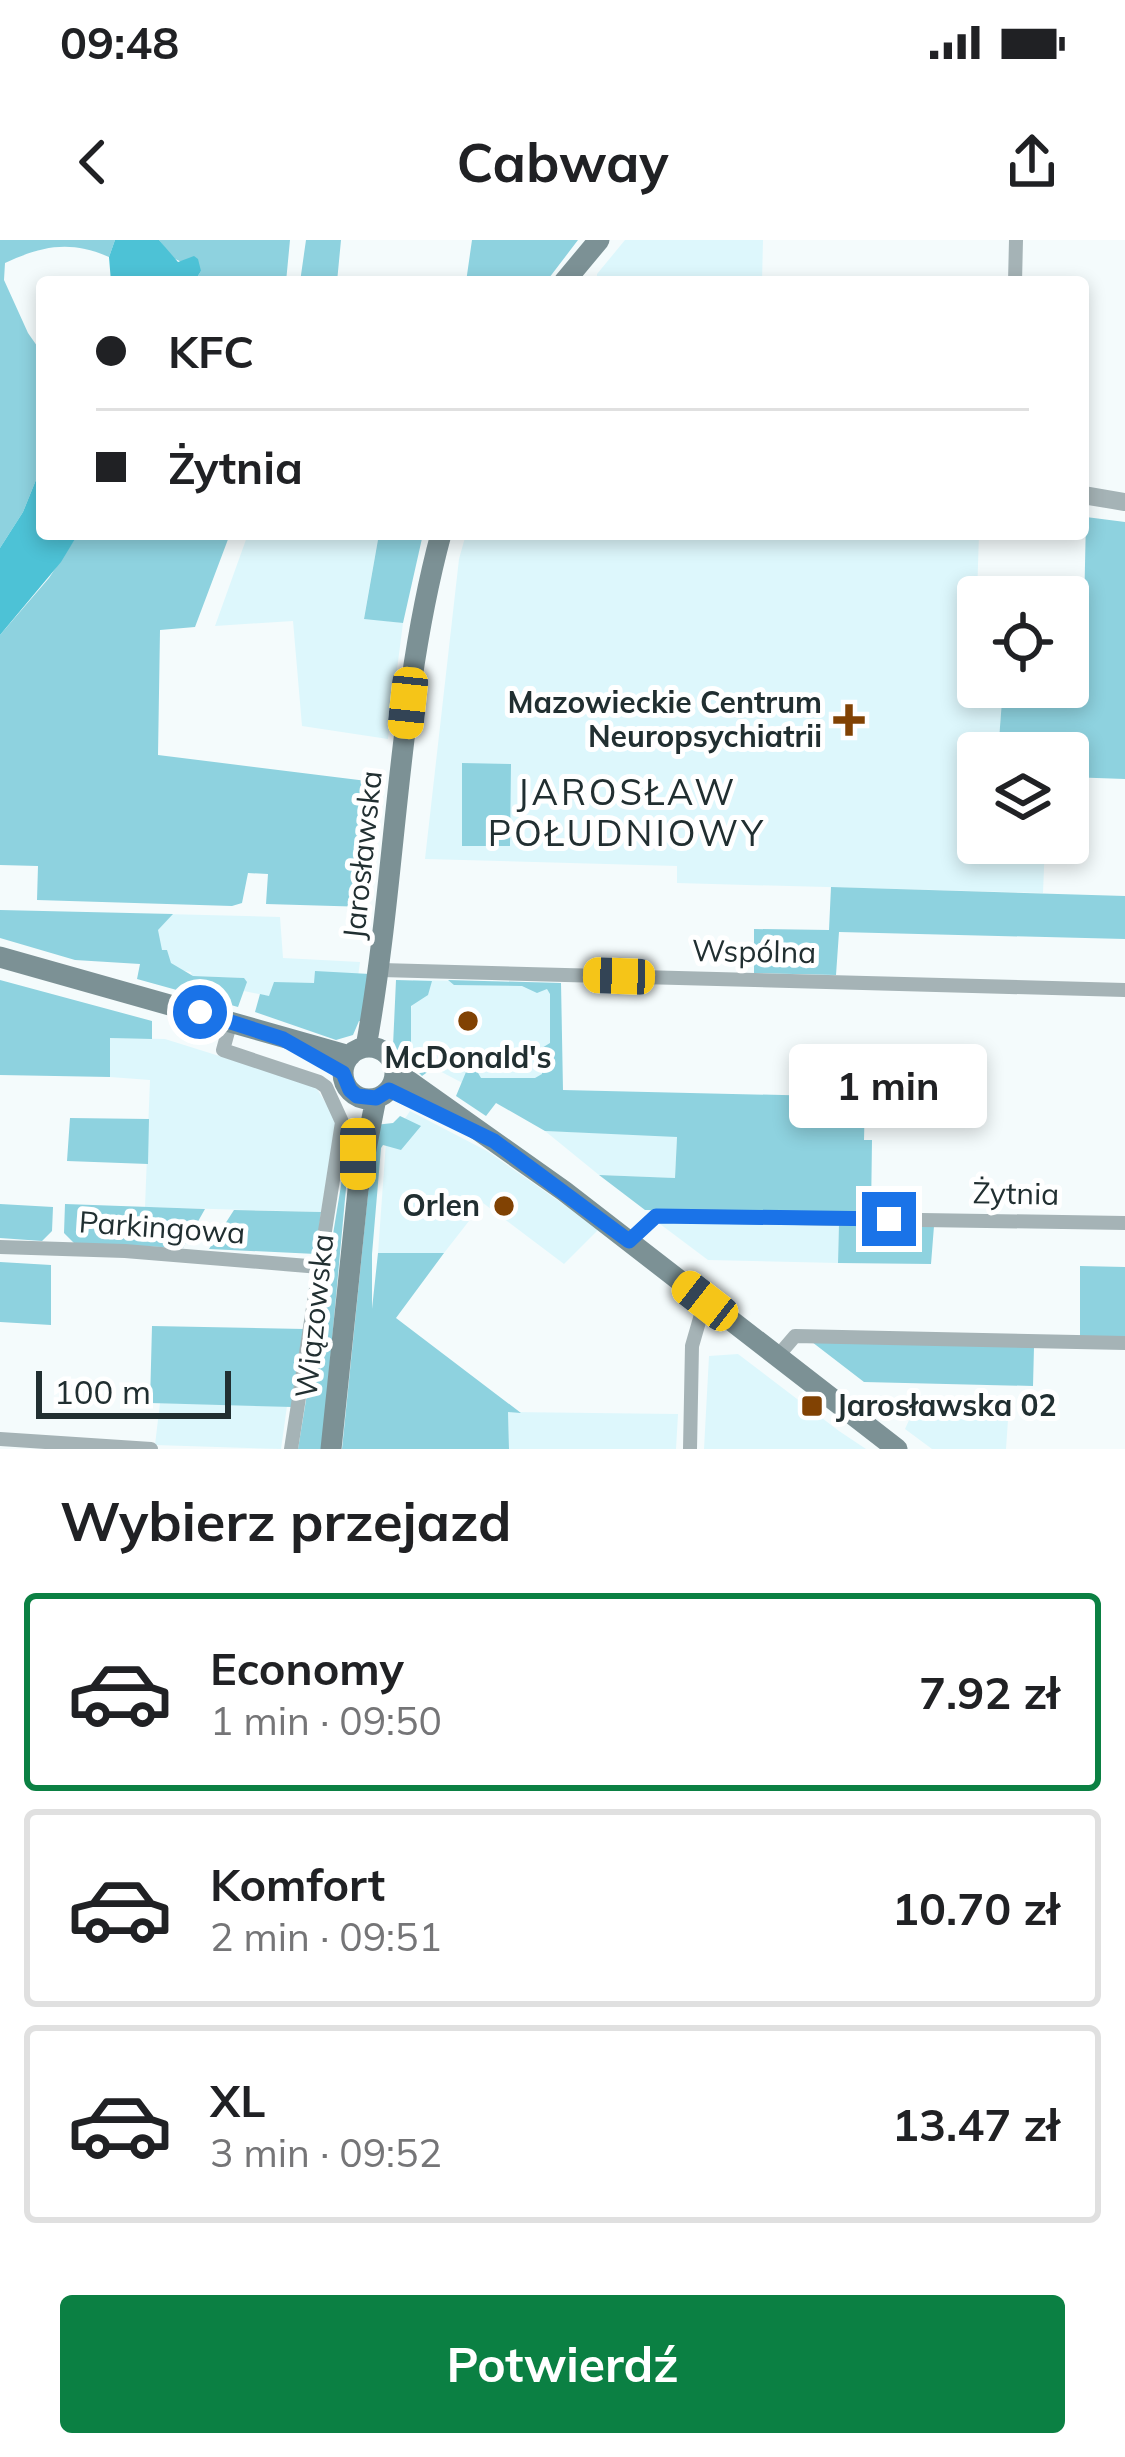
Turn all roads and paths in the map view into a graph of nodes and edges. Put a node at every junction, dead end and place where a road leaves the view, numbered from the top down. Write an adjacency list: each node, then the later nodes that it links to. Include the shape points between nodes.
1 (599, 240): 3 (main road)
2 (1016, 240): 4 (street)
3 (569, 276)
4 (1015, 276)
5 (1089, 496): 6 (street)
6 (1125, 502)
7 (440, 540): 9 (main road, Jarosławska, via 408,703)
8 (0, 957): 11 (main road)
9 (381, 970): 10 (street, Wspólna); 12 (main road, Jarosławska)
10 (1125, 990)
11 (231, 1021): 12 (main road); 17 (street, via 224,1050 319,1082 339,1111)
12 (360, 1056): 13 (main road, via 391,1058); 13 (main road, via 350,1090)
13 (379, 1089): 15 (main road, via 494,1141); 24 (main road, Wiązowska, via 358,1190)
14 (1125, 1223): 15 (street, Żytnia, via 656,1216)
15 (629, 1241): 18 (main road)
16 (0, 1247): 17 (street, Parkingowa)
17 (320, 1267): 23 (street)
18 (705, 1301): 20 (main road); 25 (street, via 692,1346)
19 (1125, 1343): 20 (street, via 795,1336)
20 (777, 1357): 26 (main road)
21 (0, 1438): 22 (street)
22 (152, 1449)
23 (291, 1449)
24 (332, 1449)
25 (690, 1449)
26 (897, 1449)

